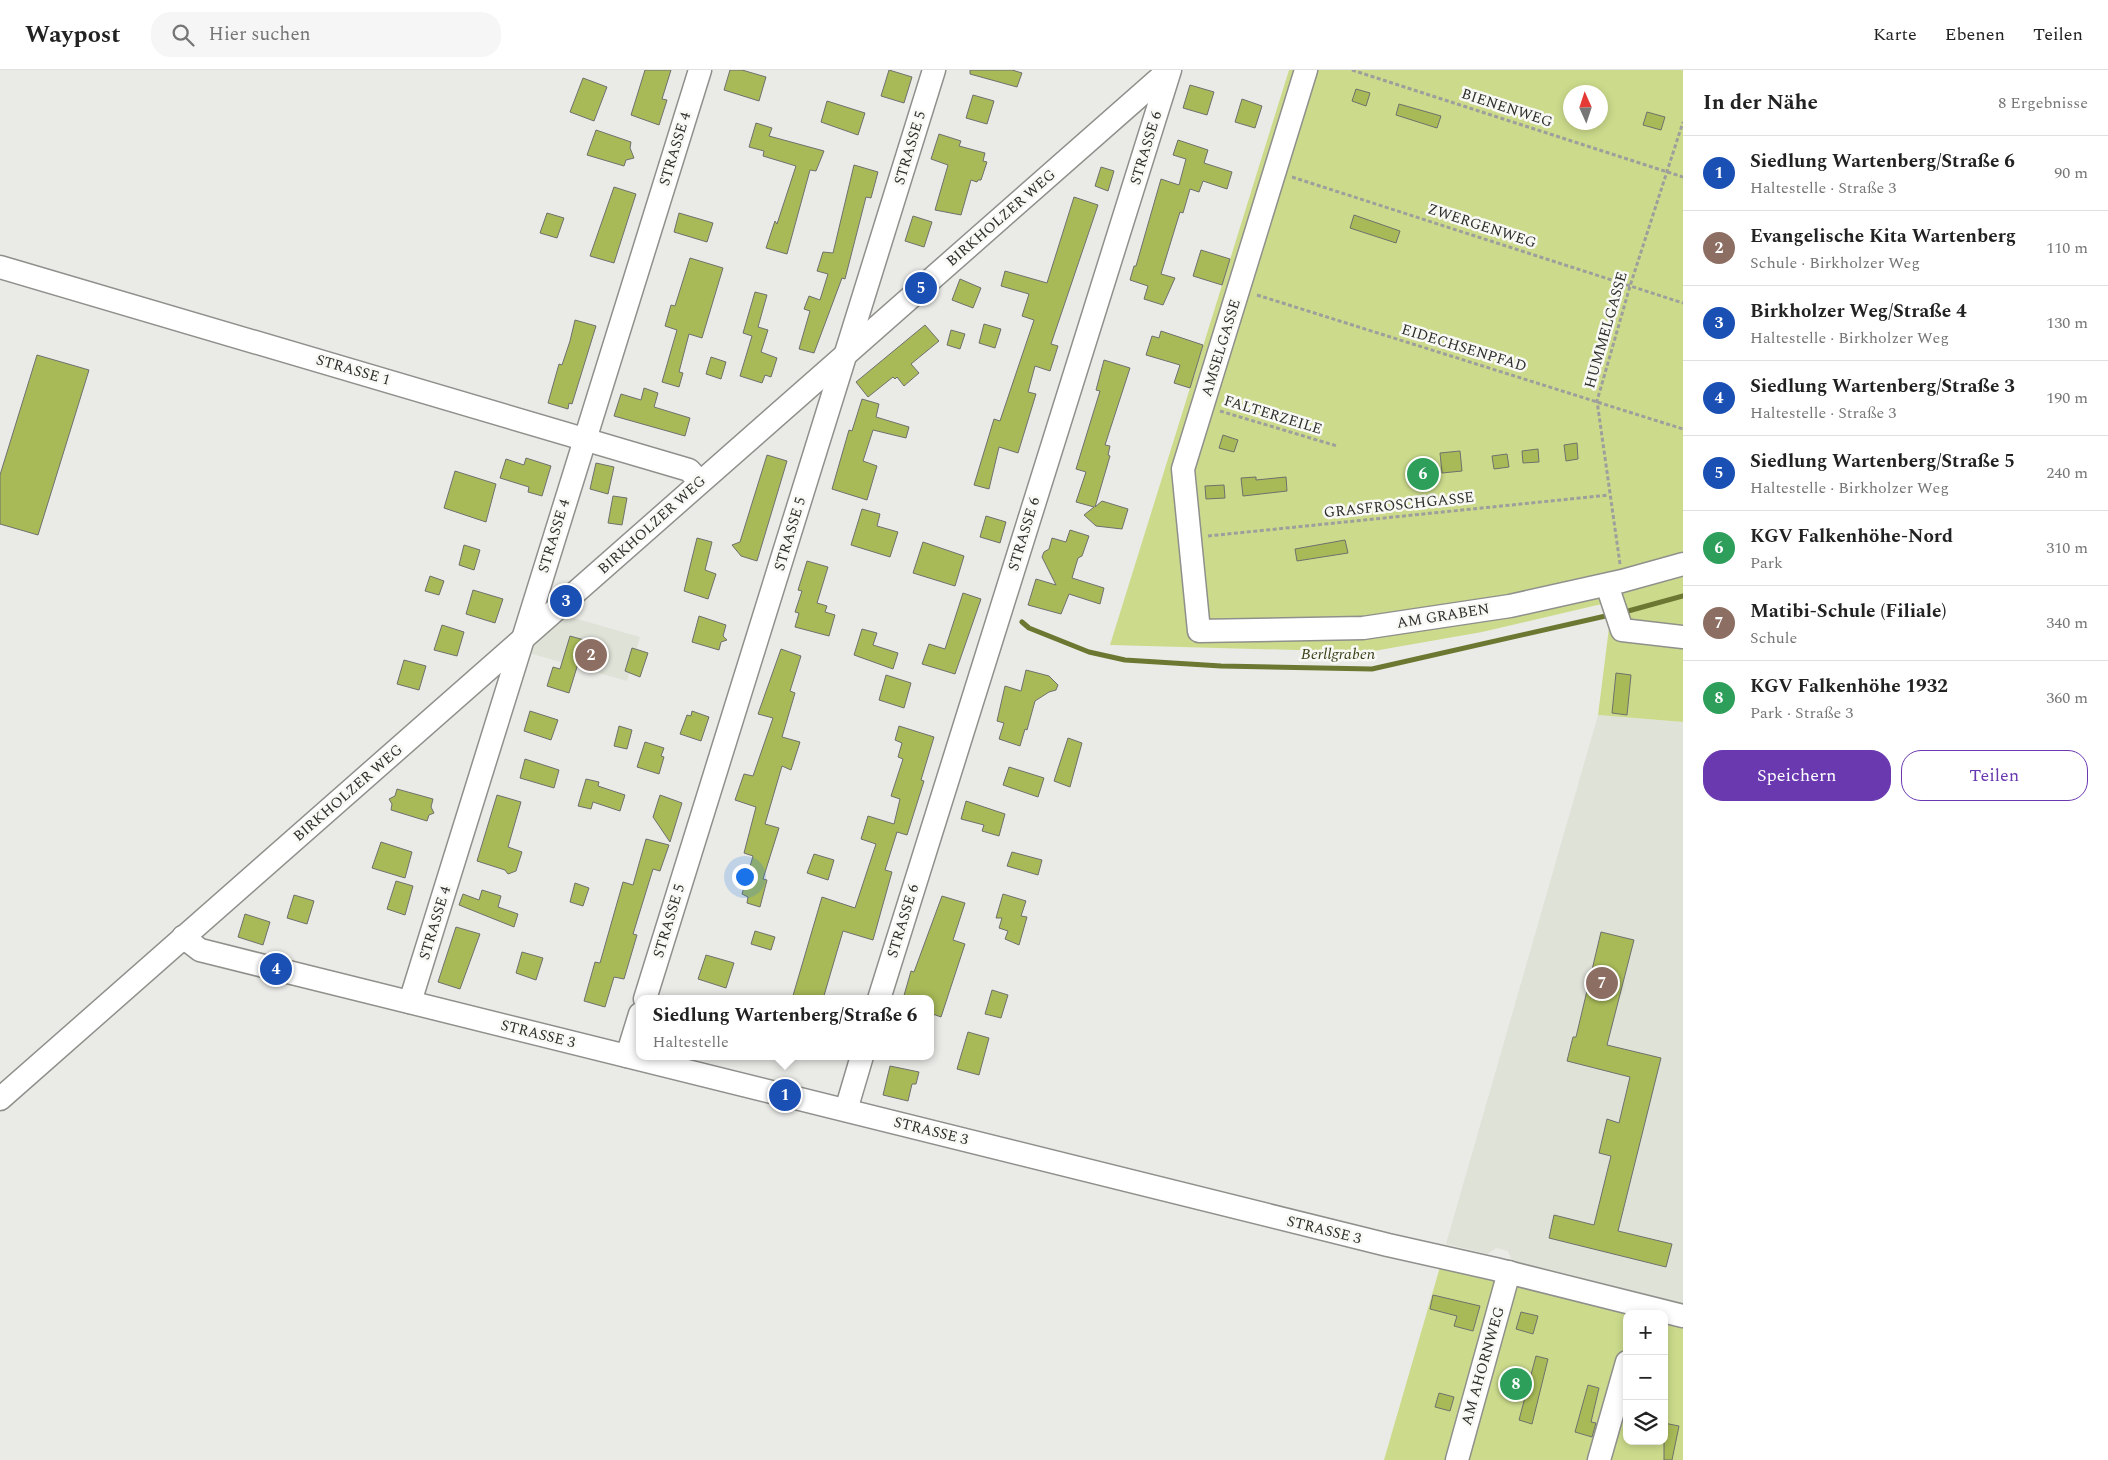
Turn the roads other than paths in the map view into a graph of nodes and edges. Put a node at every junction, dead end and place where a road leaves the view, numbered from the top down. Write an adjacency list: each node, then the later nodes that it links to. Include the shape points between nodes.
1 (700, 70): 7 (street, STRASSE 4)
2 (934, 70): 6 (street, STRASSE 5)
3 (1170, 70): 6 (street, BIRKHOLZER WEG); 16 (street, STRASSE 6)
4 (1306, 70): 11 (street, AMSELGASSE, via 1183,469)
5 (0, 267): 7 (street, STRASSE 1)
6 (846, 354): 8 (street, BIRKHOLZER WEG); 15 (street, STRASSE 5)
7 (585, 438): 8 (street, STRASSE 1, via 689,470); 13 (street, STRASSE 4)
8 (700, 482): 13 (street, BIRKHOLZER WEG)
9 (1683, 564): 10 (street, AM GRABEN)
10 (1615, 583): 11 (street, AM GRABEN, via 1510,606 1363,628); 12 (street, via 1622,630)
11 (1199, 631)
12 (1683, 637)
13 (522, 639): 14 (street, BIRKHOLZER WEG); 17 (street, STRASSE 4)
14 (183, 938): 17 (street, STRASSE 3, via 200,950); 23 (street, BIRKHOLZER WEG)
15 (646, 995)
16 (880, 995)
17 (410, 1002): 19 (street, STRASSE 3)
18 (636, 1027): 19 (street)
19 (627, 1056): 20 (street, STRASSE 3)
20 (636, 1058)
21 (643, 1060): 24 (street, STRASSE 3)
22 (861, 1060): 24 (street)
23 (0, 1098)
24 (846, 1110): 25 (street, STRASSE 3)
25 (1509, 1272): 26 (street, STRASSE 3); 30 (street, AM AHORNWEG)
26 (1641, 1310)
27 (1668, 1314): 28 (street, STRASSE 3)
28 (1683, 1316)
29 (1623, 1376): 31 (street)
30 (1457, 1460)
31 (1599, 1460)

